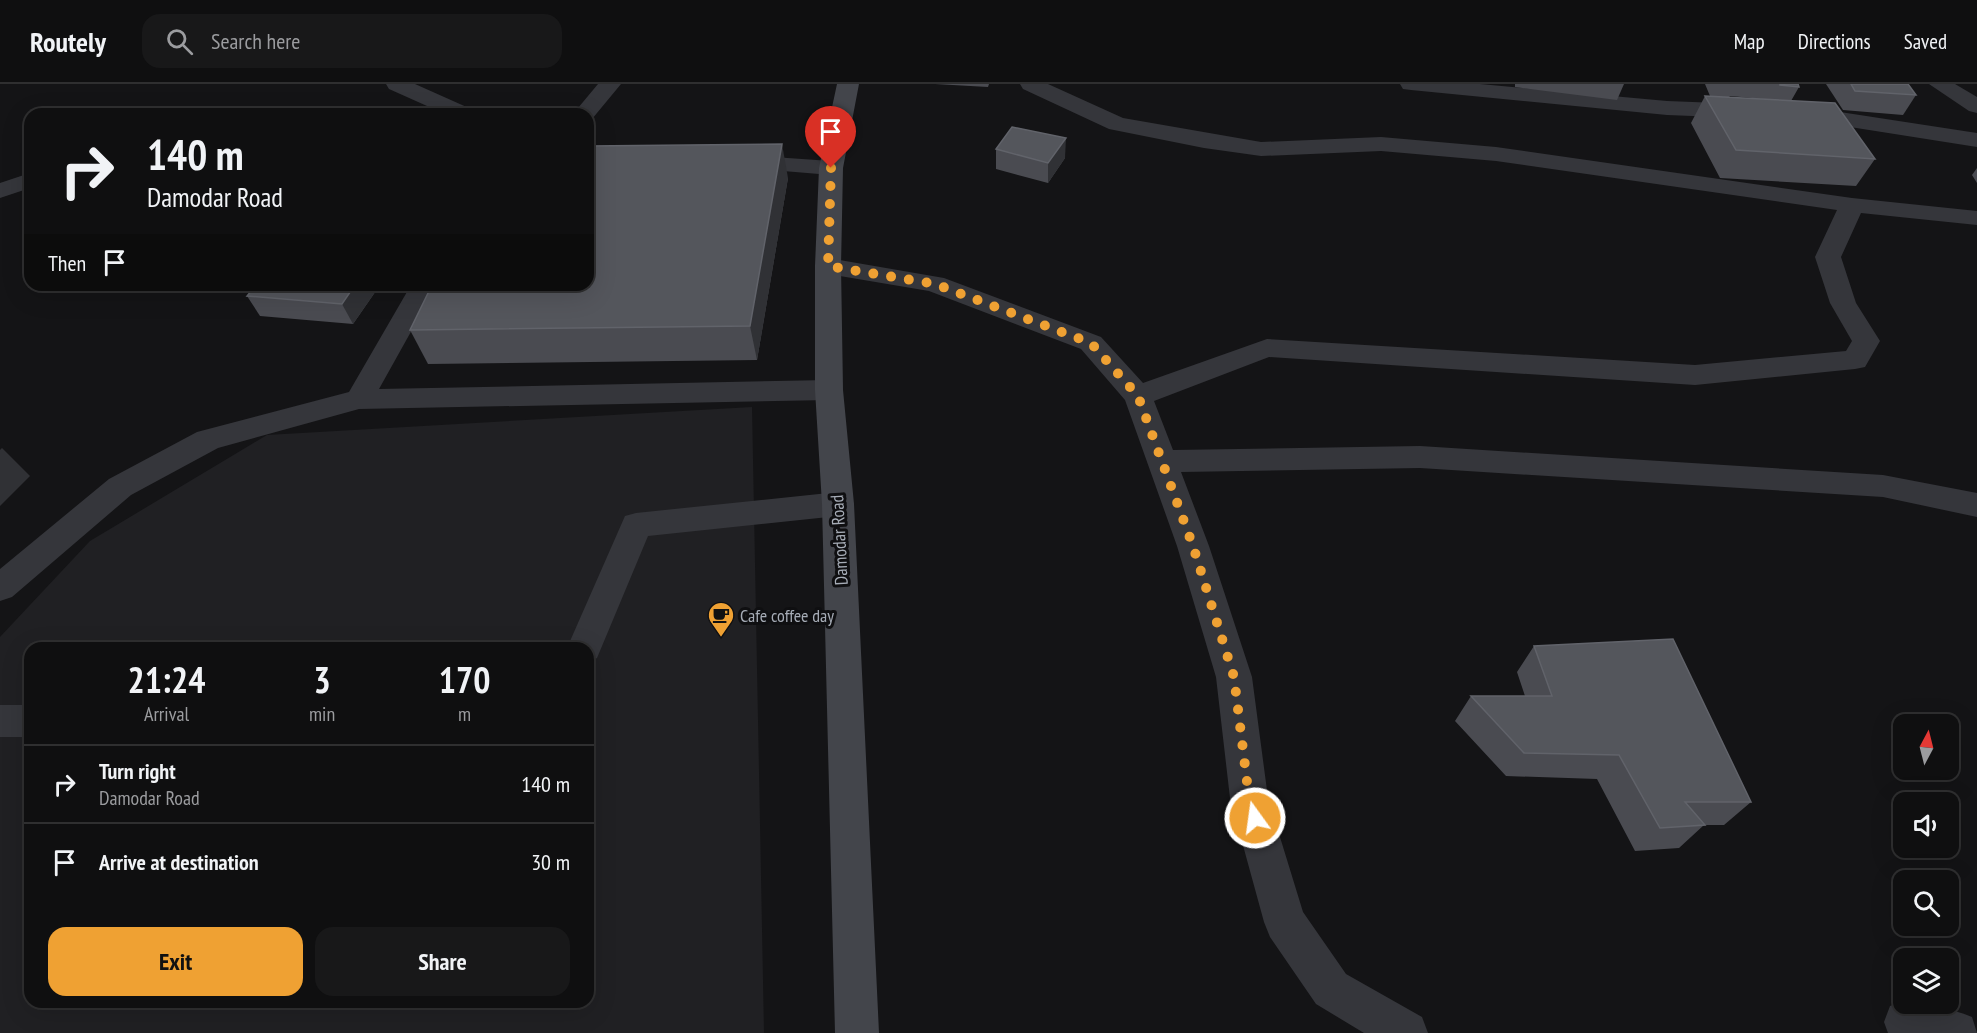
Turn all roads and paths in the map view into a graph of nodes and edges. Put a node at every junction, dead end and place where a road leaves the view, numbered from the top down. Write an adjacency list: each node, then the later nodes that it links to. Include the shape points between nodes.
1 (397, 84): 8 (street)
2 (451, 84): 8 (street)
3 (610, 84): 11 (street)
4 (848, 84): 16 (street, Damodar Road)
5 (1031, 84): 19 (street, via 1117,124 1204,141 1261,149 1381,144 1496,153)
6 (1411, 84): 12 (street, via 1667,108)
7 (1940, 84): 9 (street)
8 (435, 100): 10 (street)
9 (1977, 106)
10 (452, 108)
11 (589, 108)
12 (1761, 111)
13 (1784, 112): 14 (street, via 1819,114)
14 (1977, 140)
15 (715, 160): 16 (street)
16 (831, 168): 21 (street, Damodar Road)
17 (24, 182): 18 (street)
18 (0, 190)
19 (1852, 205): 20 (street); 24 (street, via 1828,256 1844,303 1866,341 1855,360 1695,375 1267,348)
20 (1977, 218)
21 (828, 266): 23 (street, Damodar Road); 24 (street, via 935,284 1091,343)
22 (421, 291): 25 (street)
23 (829, 390): 25 (street); 27 (street, Damodar Road)
24 (1138, 396): 26 (street)
25 (359, 399): 29 (street, via 208,440 120,487)
26 (1162, 460): 28 (street, via 1420,457 1884,486); 35 (street, via 1234,677 1249,798 1285,922 1331,989)
27 (838, 504): 30 (street, via 636,525); 34 (street, Damodar Road)
28 (1977, 505)
29 (0, 588)
30 (587, 642)
31 (0, 721): 32 (street)
32 (24, 721)
33 (1906, 1022): 36 (street)
34 (858, 1033)
35 (1406, 1033)
36 (1956, 1033)

